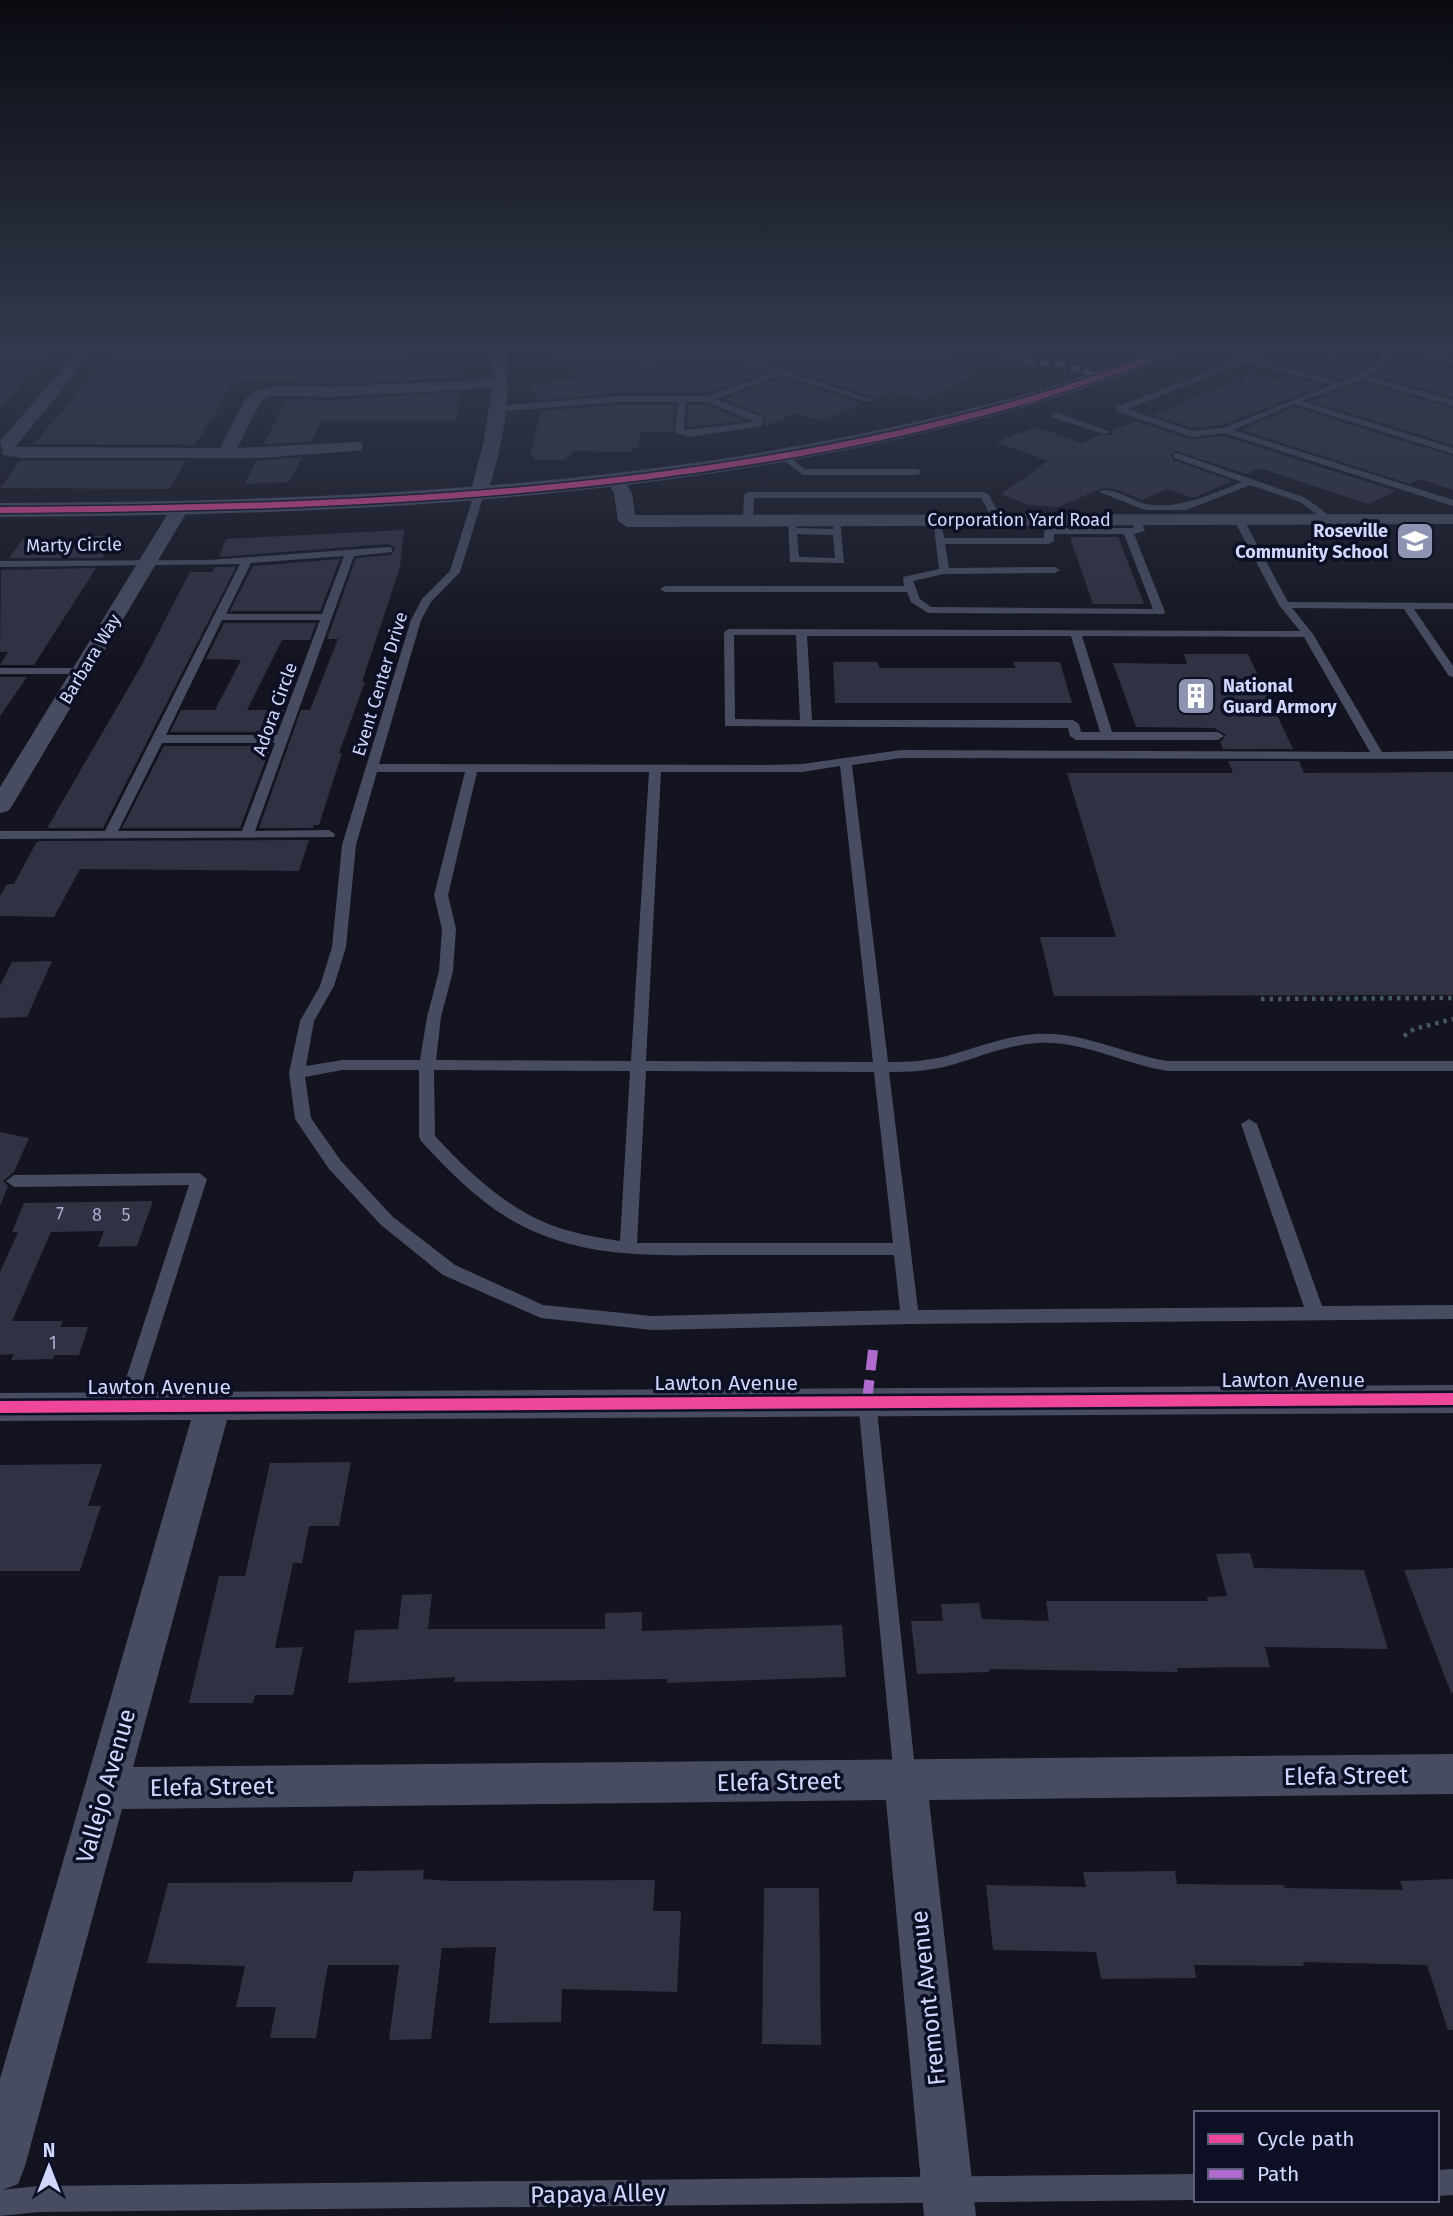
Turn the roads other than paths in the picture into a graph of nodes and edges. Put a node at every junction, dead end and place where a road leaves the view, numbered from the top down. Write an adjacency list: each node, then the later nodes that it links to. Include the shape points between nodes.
1 (12, 451): 6 (street)
2 (255, 451): 6 (street)
3 (490, 451): 13 (street)
4 (800, 451): 7 (main road)
5 (1292, 451): 14 (lane)
6 (226, 453)
7 (782, 455): 9 (lane, via 803,472); 10 (main road)
8 (1177, 456): 11 (lane)
9 (917, 472)
10 (615, 480): 13 (main road); 19 (street, Corporation Yard Road, via 623,493 627,521)
11 (1249, 482): 12 (lane, via 1186,507 1145,507); 17 (lane, via 1304,500)
12 (1104, 492)
13 (479, 494): 16 (main road); 58 (lane, Event Center Drive, via 455,572 426,601 416,620)
14 (1453, 503)
15 (0, 510): 16 (main road)
16 (179, 510): 30 (street, Barbara Way)
17 (1329, 519): 18 (street, Corporation Yard Road); 22 (street, Corporation Yard Road)
18 (1453, 519)
19 (748, 520): 21 (lane, via 748,495 984,495); 23 (street, Corporation Yard Road)
20 (936, 520): 21 (street, Corporation Yard Road); 24 (street, Corporation Yard Road); 26 (lane)
21 (997, 520): 25 (street, Corporation Yard Road)
22 (1239, 520): 25 (street, Corporation Yard Road); 37 (lane)
23 (792, 526): 24 (street, Corporation Yard Road); 24 (lane, via 794,560 840,561)
24 (837, 526)
25 (1132, 526): 26 (lane, via 1049,531 1049,541); 36 (lane, via 1160,612 928,610 915,600)
26 (939, 541): 32 (lane)
27 (388, 550): 28 (lane)
28 (350, 553): 29 (lane); 41 (lane, Adora Circle)
29 (247, 560): 30 (lane); 40 (lane)
30 (148, 562): 31 (lane, Marty Circle); 46 (street, Barbara Way)
31 (4, 564): 34 (lane)
32 (944, 570): 33 (lane); 36 (lane, via 907,579)
33 (1055, 570)
34 (0, 575)
35 (664, 589): 36 (lane)
36 (911, 589)
37 (1284, 606): 38 (lane); 44 (lane)
38 (1407, 606): 39 (lane); 47 (lane)
39 (1453, 606)
40 (219, 617): 41 (lane); 51 (lane)
41 (326, 617): 52 (lane, Adora Circle)
42 (801, 632): 43 (lane); 48 (lane); 48 (lane, via 730,632 729,723)
43 (1075, 632): 44 (lane); 49 (lane)
44 (1308, 634): 54 (lane)
45 (0, 671): 46 (lane)
46 (83, 671): 59 (street, Barbara Way)
47 (1453, 674)
48 (806, 723): 49 (lane, via 1073,724 1076,736)
49 (1107, 736): 50 (lane)
50 (1218, 736)
51 (158, 739): 52 (lane); 63 (lane)
52 (283, 739): 64 (lane, Adora Circle)
53 (1453, 755): 54 (lane)
54 (1378, 756): 55 (lane, via 901,754)
55 (845, 761): 57 (lane, via 802,768); 67 (lane)
56 (472, 769): 57 (lane); 58 (lane); 65 (lane, via 443,886 449,929 446,971)
57 (655, 769): 66 (lane)
58 (371, 771): 69 (lane, Event Center Drive, via 349,845 339,947 327,986 307,1021)
59 (8, 778): 60 (street, Barbara Way)
60 (0, 806)
61 (329, 834): 64 (lane)
62 (0, 835): 63 (lane)
63 (110, 835): 64 (lane)
64 (247, 835)
65 (428, 1065): 66 (lane); 69 (lane, via 342,1065); 72 (lane, via 428,1137 452,1165 493,1199 539,1227)
66 (638, 1065): 67 (lane); 72 (lane)
67 (880, 1065): 68 (lane, via 936,1066 999,1044 1055,1038 1149,1064 1178,1067); 73 (lane)
68 (1453, 1066)
69 (297, 1073): 76 (lane, Event Center Drive, via 303,1119 335,1165 387,1221 449,1270 541,1311 652,1323)
70 (1249, 1124): 75 (lane)
71 (14, 1181): 80 (lane, via 199,1179)
72 (628, 1249): 73 (lane)
73 (902, 1249): 76 (lane)
74 (1453, 1312): 75 (lane, Event Center Drive)
75 (1316, 1314): 76 (lane, Event Center Drive)
76 (910, 1317)
77 (1453, 1399): 78 (street, Lawton Avenue)
78 (867, 1401): 81 (street, Lawton Avenue); 83 (lane)
79 (0, 1406): 80 (street, Lawton Avenue)
80 (126, 1406): 81 (street, Lawton Avenue)
81 (213, 1406): 84 (street, Vallejo Avenue)
82 (1453, 1774): 83 (street, Elefa Street)
83 (905, 1780): 84 (street, Elefa Street); 87 (street, Fremont Avenue)
84 (105, 1788): 85 (street, Vallejo Avenue)
85 (0, 2166)
86 (1194, 2187): 87 (lane, Papaya Alley)
87 (949, 2203): 88 (lane, Papaya Alley, via 39,2199)
88 (0, 2204)

